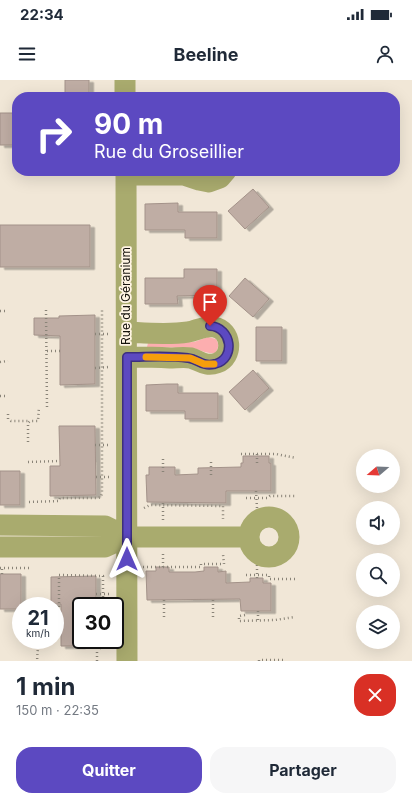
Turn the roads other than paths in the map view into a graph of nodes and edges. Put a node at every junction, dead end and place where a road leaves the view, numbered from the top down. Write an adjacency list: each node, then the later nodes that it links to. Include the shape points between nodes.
1 (125, 80): 2 (street)
2 (125, 92)
3 (126, 176): 6 (street, Rue du Géranium)
4 (187, 176): 5 (street, via 210,182)
5 (222, 176)
6 (121, 333): 7 (street, Rue du Géranium); 7 (street, via 181,333 210,326 224,332 229,347 222,360 210,364 190,358)
7 (120, 362): 9 (street, Rue du Géranium)
8 (0, 526): 9 (street, via 105,526)
9 (127, 537): 10 (street); 11 (street, via 105,547); 12 (street, Rue du Géranium)
10 (249, 537)
11 (1, 555)
12 (128, 661)

